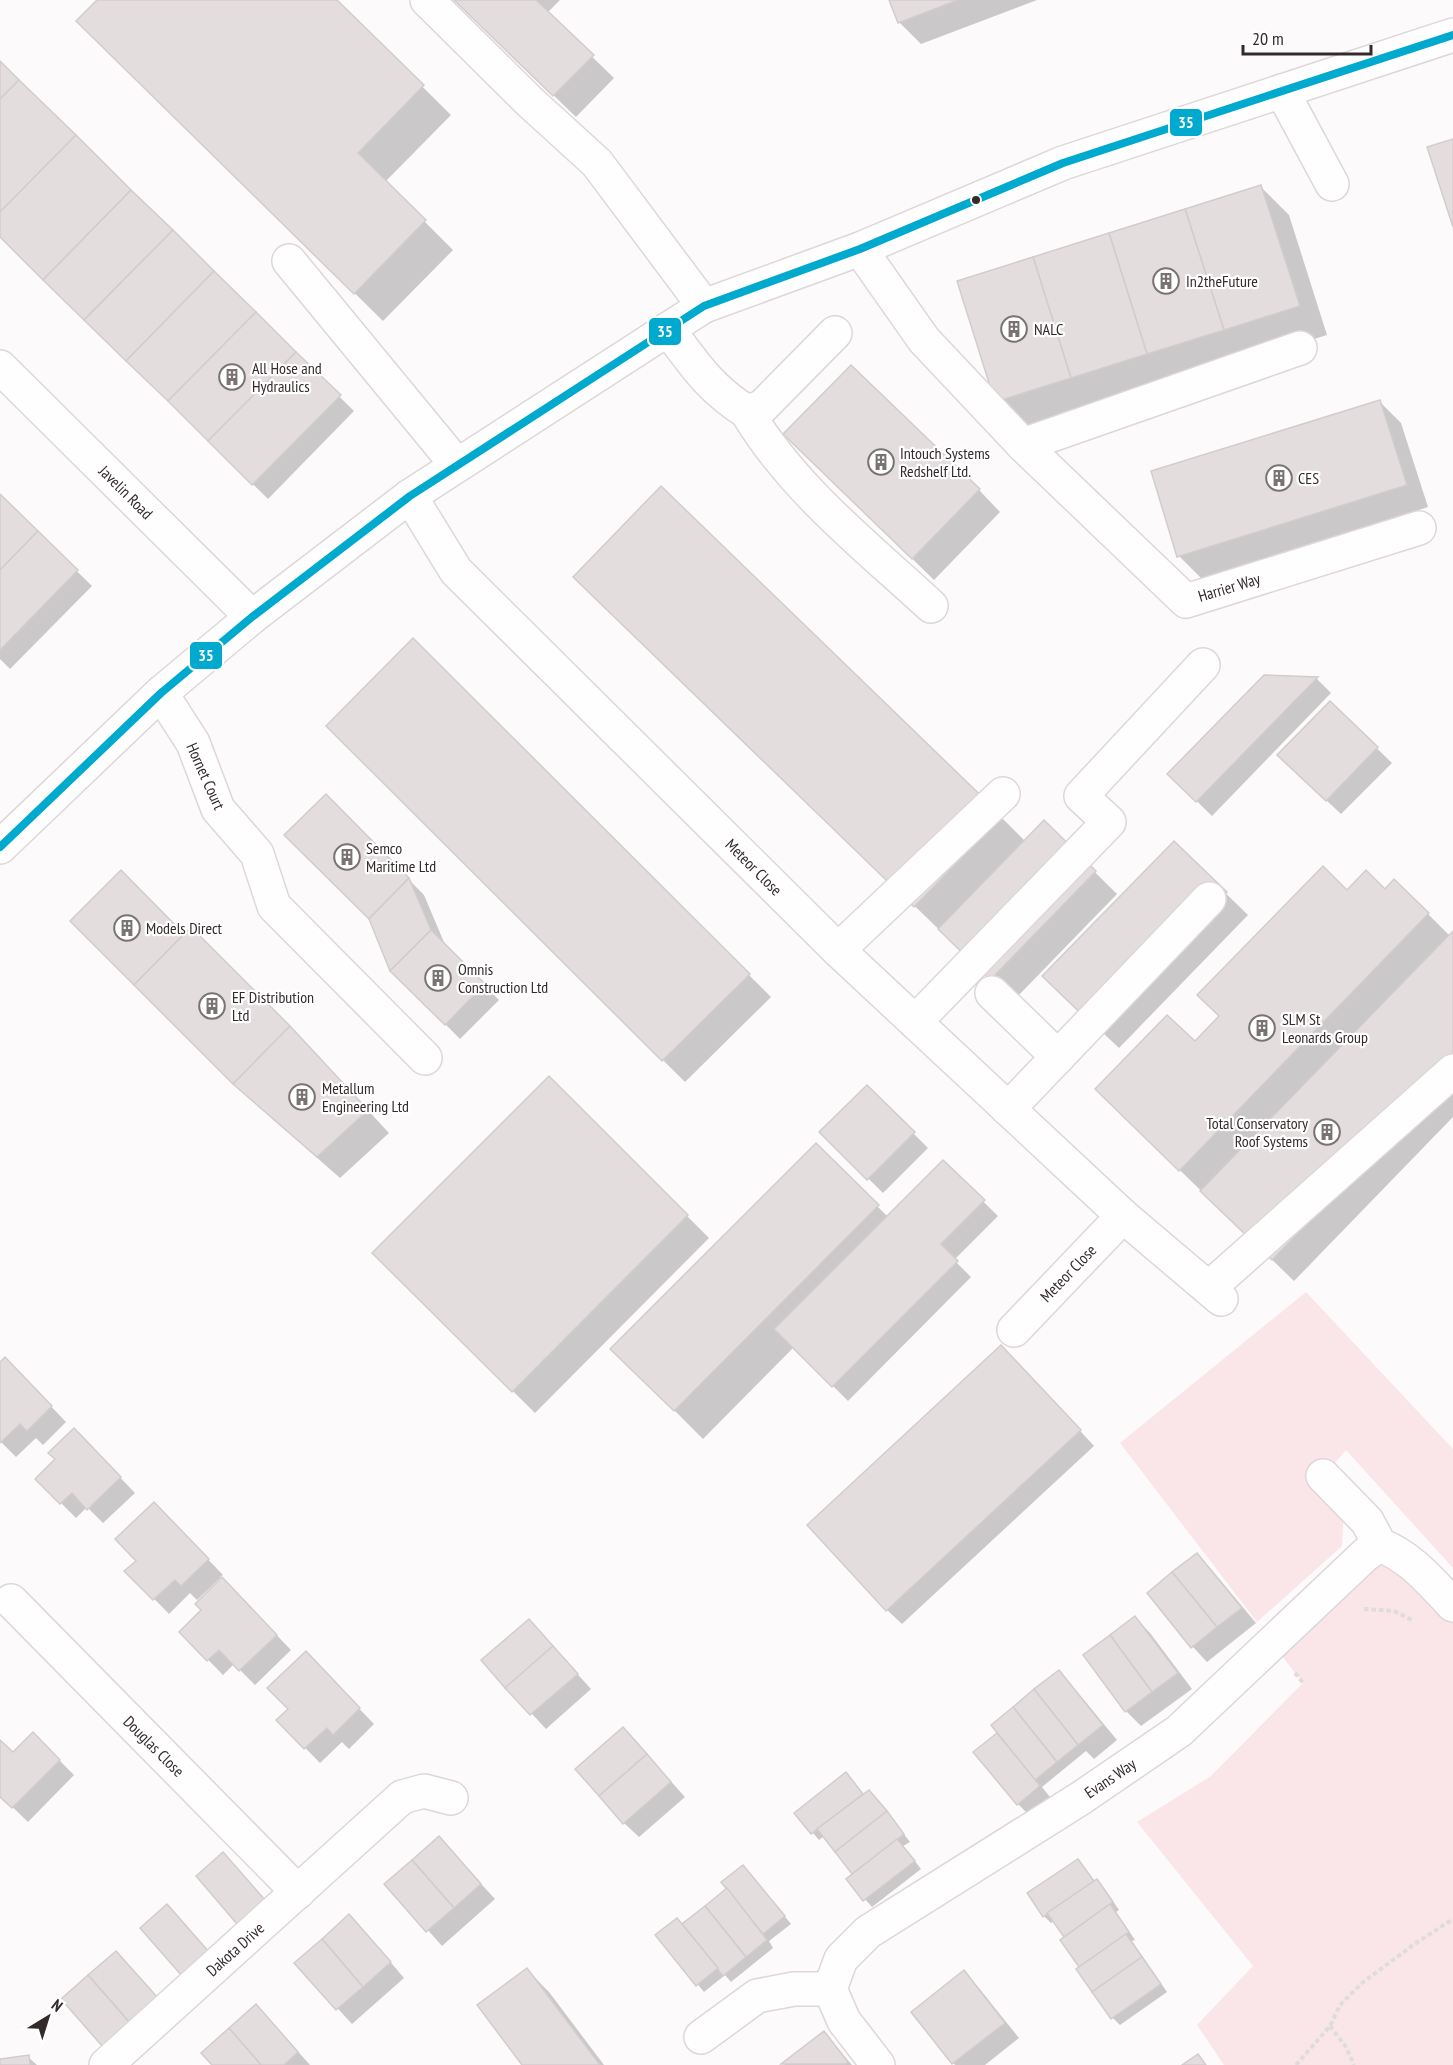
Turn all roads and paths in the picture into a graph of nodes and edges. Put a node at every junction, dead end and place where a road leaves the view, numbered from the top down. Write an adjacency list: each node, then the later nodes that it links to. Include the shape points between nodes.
1 (427, 0): 7 (street, via 597,163)
2 (1453, 35): 3 (street)
3 (1282, 91): 4 (street); 5 (street, via 1063,163)
4 (1332, 184)
5 (860, 249): 7 (street); 13 (street, Harrier Way, via 924,340)
6 (289, 261): 14 (street)
7 (704, 306): 8 (street)
8 (668, 329): 12 (street, via 705,379); 14 (street)
9 (835, 333): 12 (street, via 762,406)
10 (1300, 348): 13 (street)
11 (0, 367): 18 (street, Javelin Road)
12 (747, 412): 17 (street, via 781,463)
13 (1023, 445): 16 (street, Harrier Way, via 1186,601)
14 (457, 465): 15 (street)
15 (410, 496): 18 (street); 24 (street, Meteor Close, via 456,571)
16 (1419, 528)
17 (931, 606)
18 (252, 617): 20 (street)
19 (1203, 665): 26 (street, via 1081,796 1109,822)
20 (162, 693): 22 (street); 28 (street, Hornet Court, via 193,743 218,809 257,854 274,906)
21 (1003, 794): 24 (street)
22 (4, 836)
23 (1209, 899): 27 (street)
24 (838, 950): 26 (street, Meteor Close)
25 (993, 993): 27 (street)
26 (915, 1022): 30 (street, Meteor Close)
27 (1058, 1057): 30 (street)
28 (425, 1058)
29 (1453, 1071): 31 (street, Meteor Close, via 1215,1293)
30 (1008, 1109): 31 (street, Meteor Close)
31 (1123, 1216): 32 (street, Meteor Close)
32 (1014, 1330)
33 (1323, 1476): 34 (street, via 1367,1521)
34 (1380, 1545): 35 (street, Evans Way); 37 (street, via 1396,1551 1416,1567)
35 (1325, 1592): 38 (path, via 1340,1607 1394,1611); 42 (street, Evans Way, via 1179,1731 1081,1798 868,1932 841,1959)
36 (4, 1601): 40 (street, Douglas Close)
37 (1453, 1605)
38 (1415, 1622)
39 (451, 1798): 40 (street, Dakota Drive, via 424,1791 402,1797)
40 (298, 1892): 45 (street, Dakota Drive)
41 (1453, 1919): 43 (path, via 1362,1983 1340,2005)
42 (830, 1989): 44 (street, via 794,1989 757,1996); 46 (street, via 844,2021)
43 (1330, 2026): 47 (path); 48 (path)
44 (701, 2037)
45 (106, 2065)
46 (878, 2065)
47 (1296, 2065)
48 (1354, 2065)

